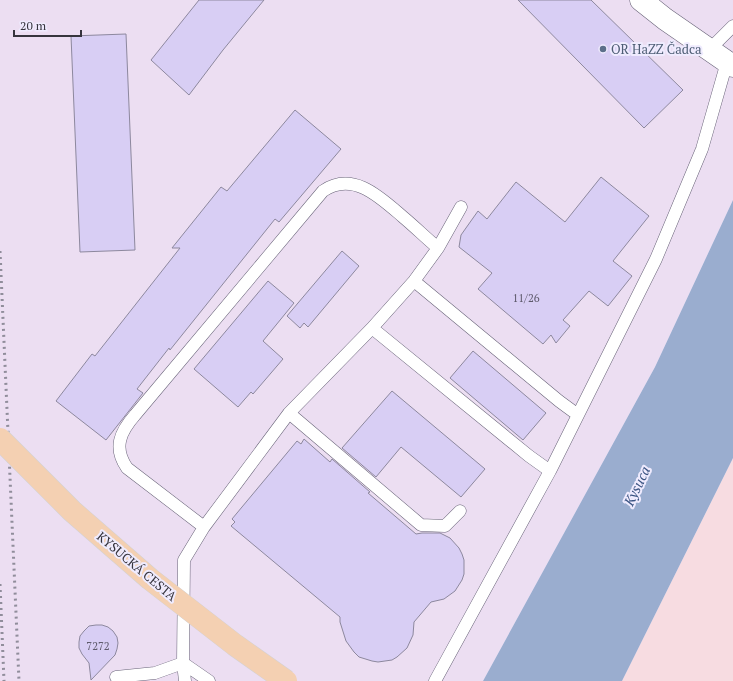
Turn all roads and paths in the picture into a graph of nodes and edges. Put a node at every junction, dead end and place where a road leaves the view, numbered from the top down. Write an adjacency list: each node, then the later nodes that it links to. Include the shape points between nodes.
1 (641, 0): 3 (street)
2 (733, 26): 3 (lane)
3 (709, 50): 4 (street)
4 (730, 64): 10 (lane, via 702,149 656,259)
5 (461, 207): 6 (lane)
6 (438, 248): 7 (lane); 14 (lane, via 378,195 362,186 342,183 331,185 323,191 170,372 122,433 121,458 127,468)
7 (414, 281): 8 (lane); 10 (lane)
8 (372, 328): 9 (lane); 12 (lane)
9 (289, 413): 13 (lane, via 421,525 445,526); 14 (lane)
10 (578, 414): 12 (lane)
11 (0, 439): 19 (main road, KYSUCKÁ CESTA, bridge, via 72,511 150,579)
12 (550, 471): 20 (lane)
13 (460, 511)
14 (204, 526): 15 (lane, via 184,560)
15 (183, 663): 16 (lane, via 155,673); 17 (lane); 18 (lane)
16 (116, 677)
17 (185, 681)
18 (209, 681)
19 (286, 681)
20 (435, 681)

